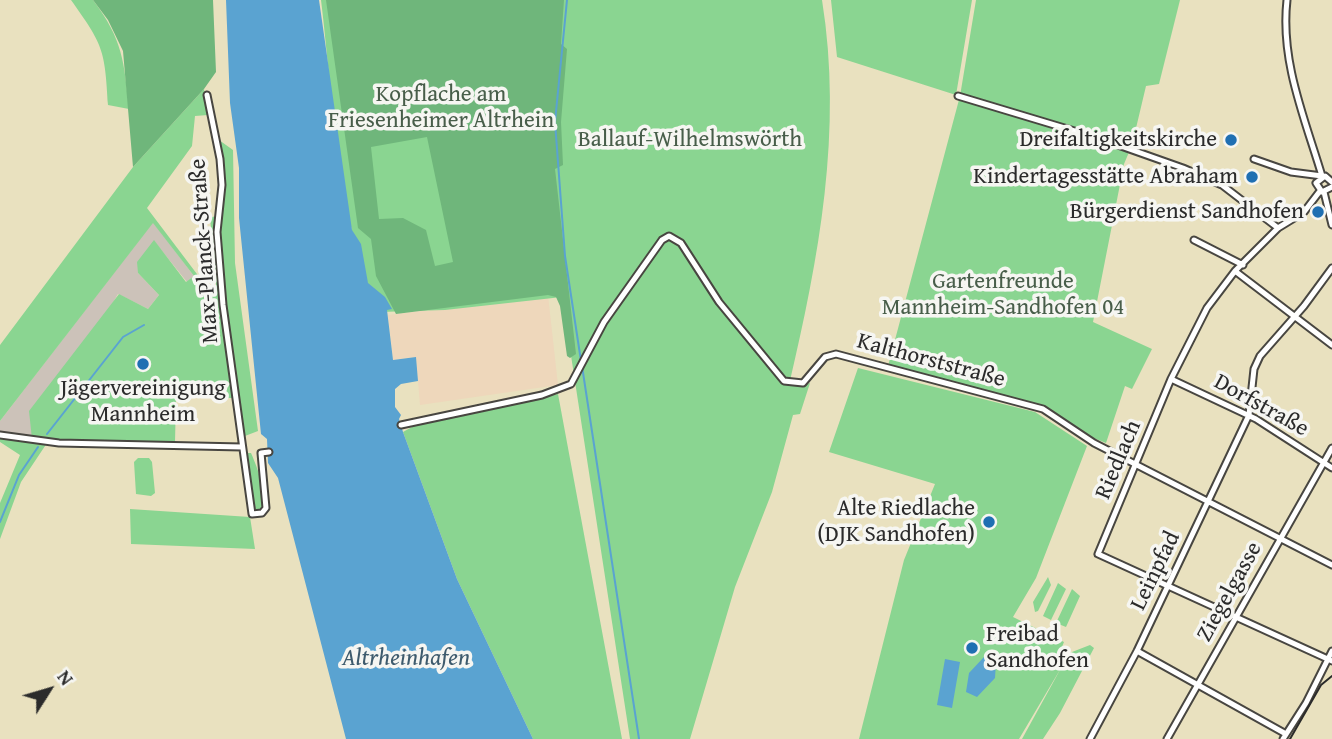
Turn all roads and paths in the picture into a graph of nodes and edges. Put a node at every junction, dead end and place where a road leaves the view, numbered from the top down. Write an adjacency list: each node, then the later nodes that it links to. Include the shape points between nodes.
1 (1287, 0): 5 (street, via 1292,75)
2 (207, 95): 20 (street, Max-Planck-Straße, via 220,159 217,232)
3 (958, 96): 9 (street, via 1183,168 1222,185)
4 (1254, 159): 5 (street, via 1291,172)
5 (1322, 176): 6 (street); 7 (street, via 1316,183)
6 (1332, 182): 7 (street, Riedlach)
7 (1322, 192): 8 (street); 9 (street, Riedlach, via 1304,212)
8 (1332, 225)
9 (1278, 228): 11 (street, Riedlach)
10 (1194, 240): 11 (street)
11 (1244, 265): 13 (street, Riedlach)
12 (1332, 268): 14 (street, Leinpfad)
13 (1235, 271): 14 (street); 16 (street, Riedlach, via 1207,307)
14 (1294, 316): 15 (street); 17 (street, Leinpfad, via 1254,369)
15 (1332, 345)
16 (1171, 379): 17 (street, Dorfstraße); 24 (street, Riedlach)
17 (1249, 415): 23 (street, Dorfstraße); 26 (street, Leinpfad)
18 (401, 425): 24 (street, Kalthorststraße, via 551,392 576,380 604,322 669,236 676,237 719,302 784,381 803,383 825,356 836,354 1043,409 1080,435)
19 (0, 435): 20 (street, via 59,443)
20 (242, 447): 22 (street, Max-Planck-Straße, via 252,514 266,508 261,453)
21 (1332, 448): 23 (street, Ziegelgasse)
22 (269, 452)
23 (1322, 462): 25 (street, Dorfstraße); 27 (street, Ziegelgasse)
24 (1136, 464): 26 (street, Kalthorststraße); 29 (street, Riedlach, via 1098,554)
25 (1332, 468)
26 (1208, 502): 27 (street, Kalthorststraße); 29 (street, Leinpfad)
27 (1280, 538): 28 (street, Kalthorststraße); 30 (street, Ziegelgasse)
28 (1332, 565)
29 (1168, 585): 30 (street); 31 (street, Leinpfad)
30 (1236, 617): 33 (street); 34 (street, Ziegelgasse)
31 (1137, 651): 34 (street); 36 (street, Leinpfad)
32 (1332, 651): 33 (street)
33 (1331, 661): 35 (street)
34 (1198, 684): 35 (street); 37 (street, Ziegelgasse)
35 (1285, 736)
36 (1090, 739)
37 (1167, 739)

